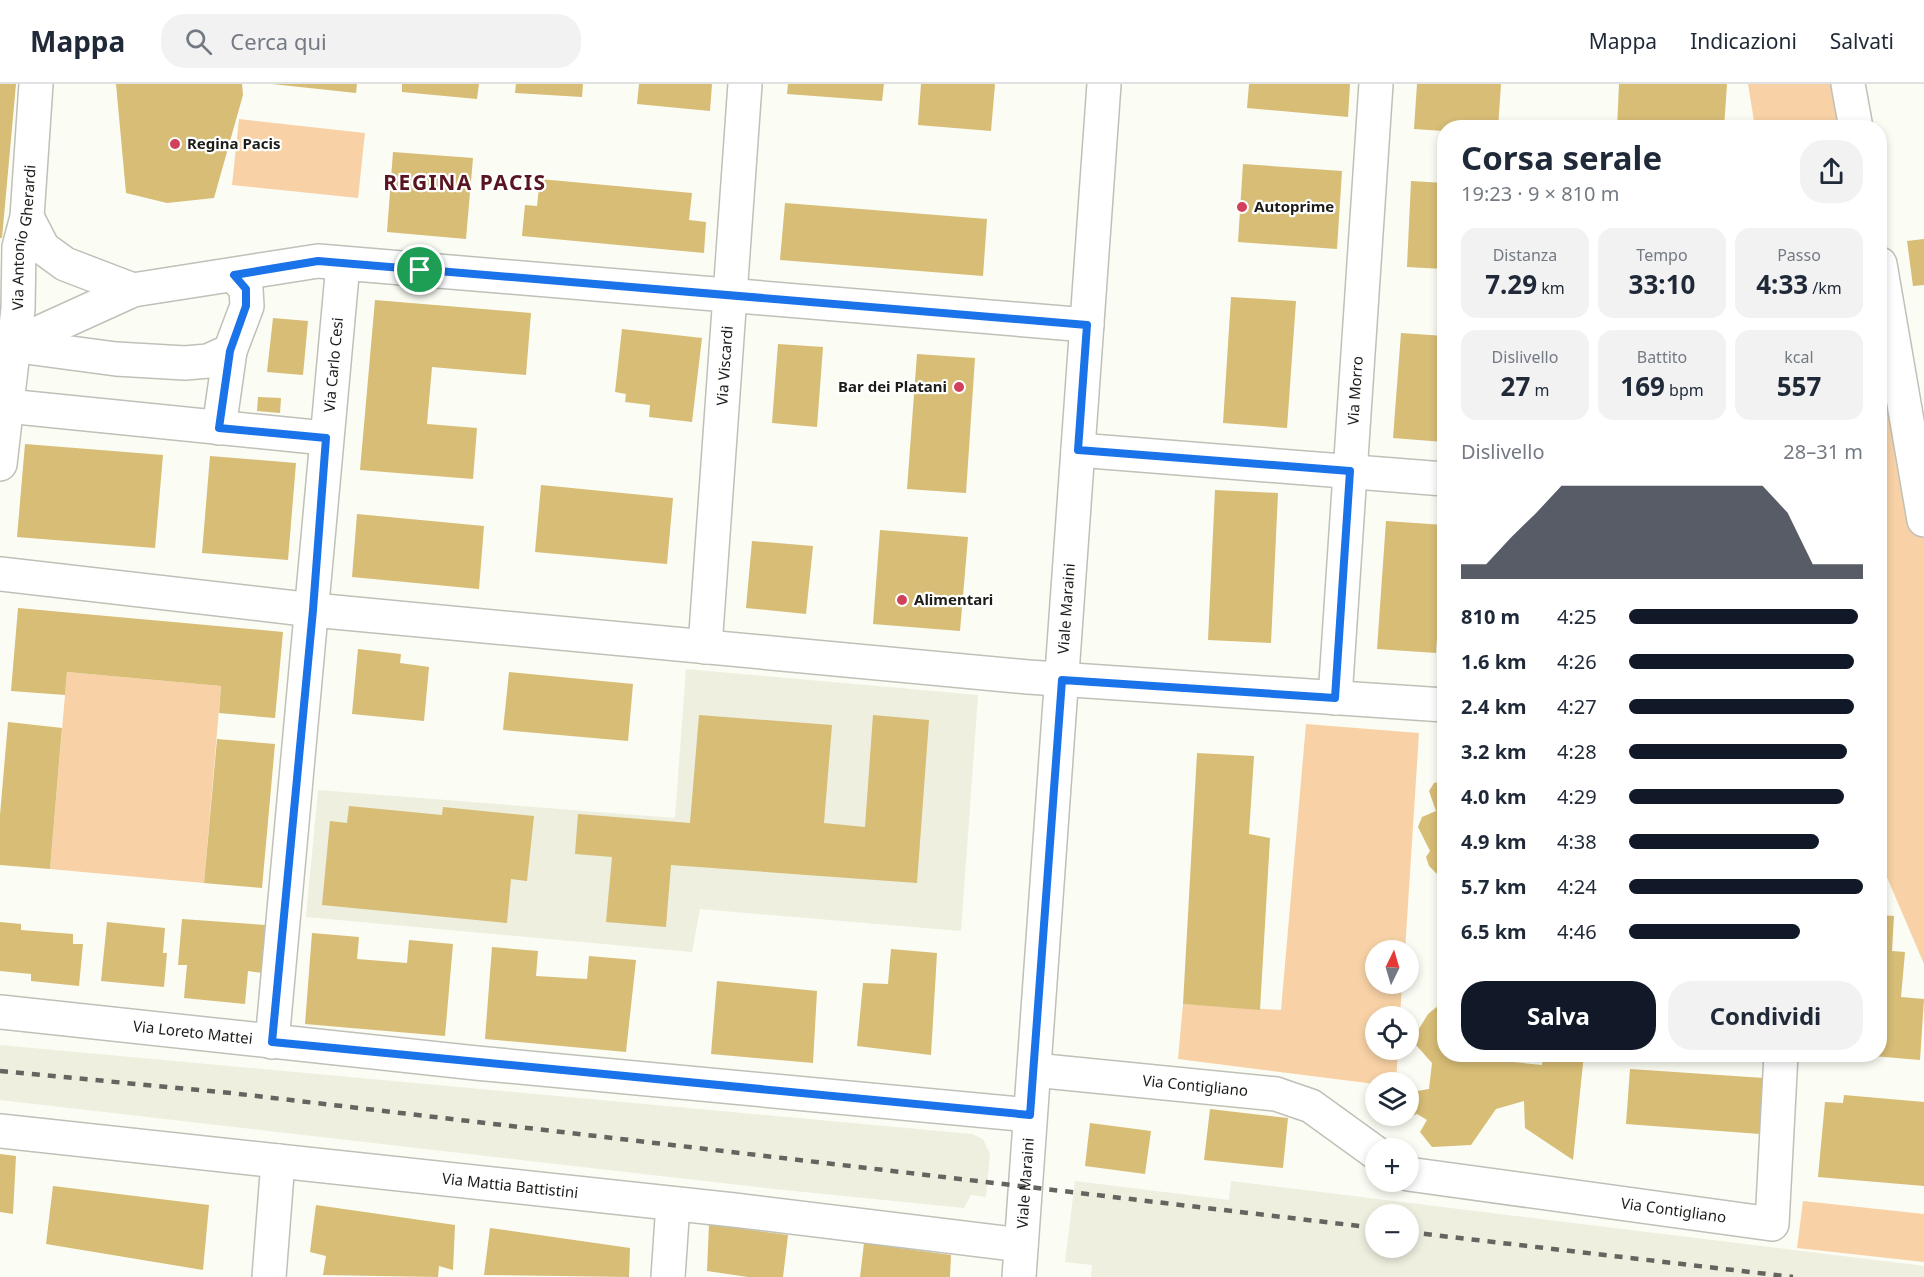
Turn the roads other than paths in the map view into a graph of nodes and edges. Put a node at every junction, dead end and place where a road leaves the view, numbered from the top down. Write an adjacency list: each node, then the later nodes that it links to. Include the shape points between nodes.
1 (36, 84): 7 (street, Via Antonio Gherardi)
2 (745, 84): 11 (street, Via Viscardi)
3 (1104, 84): 13 (street, Viale Maraini)
4 (1376, 84): 21 (street, Via Morro)
5 (1848, 84): 6 (street)
6 (1855, 120)
7 (27, 217): 10 (street, via 43,248 65,264); 14 (street, Via Antonio Gherardi, via 19,247 18,309)
8 (331, 263): 9 (street); 11 (street); 18 (street, Via Carlo Cesi)
9 (234, 275): 10 (street); 15 (street, via 246,289 246,306)
10 (133, 290): 14 (street)
11 (730, 295): 13 (street); 26 (street, Via Viscardi)
12 (1887, 305): 23 (street)
13 (1087, 325): 19 (street, Viale Maraini)
14 (6, 344): 15 (street, via 116,359 185,363 208,361); 16 (street, Via Antonio Gherardi)
15 (230, 351): 17 (street)
16 (7, 406): 17 (street); 20 (street, Via Antonio Gherardi)
17 (219, 428): 18 (street)
18 (326, 438): 25 (street, Via Carlo Cesi)
19 (1078, 450): 21 (street); 27 (street, Viale Maraini)
20 (0, 464)
21 (1350, 471): 22 (street); 28 (street, Via Morro)
22 (1437, 478)
23 (1924, 520)
24 (0, 574): 25 (street)
25 (313, 610): 26 (street); 31 (street, Via Carlo Cesi)
26 (705, 647): 27 (street)
27 (1062, 680): 28 (street); 33 (street, Viale Maraini)
28 (1335, 698): 29 (street)
29 (1437, 705)
30 (0, 1012): 31 (street, Via Loreto Mattei)
31 (272, 1042): 34 (street, Via Loreto Mattei)
32 (1781, 1062): 38 (street, Via Contigliano, via 1772,1224)
33 (1034, 1070): 34 (street, Viale Maraini); 36 (street, Via Contigliano, via 1276,1094 1311,1106)
34 (1030, 1115): 40 (street, Viale Maraini)
35 (0, 1131): 37 (street, Via Mattia Battistini)
36 (1365, 1146)
37 (278, 1161): 39 (street, Via Mattia Battistini); 41 (street)
38 (1419, 1176)
39 (673, 1204): 40 (street, Via Mattia Battistini); 42 (street)
40 (1021, 1245): 43 (street, Viale Maraini)
41 (269, 1277)
42 (668, 1277)
43 (1019, 1277)

